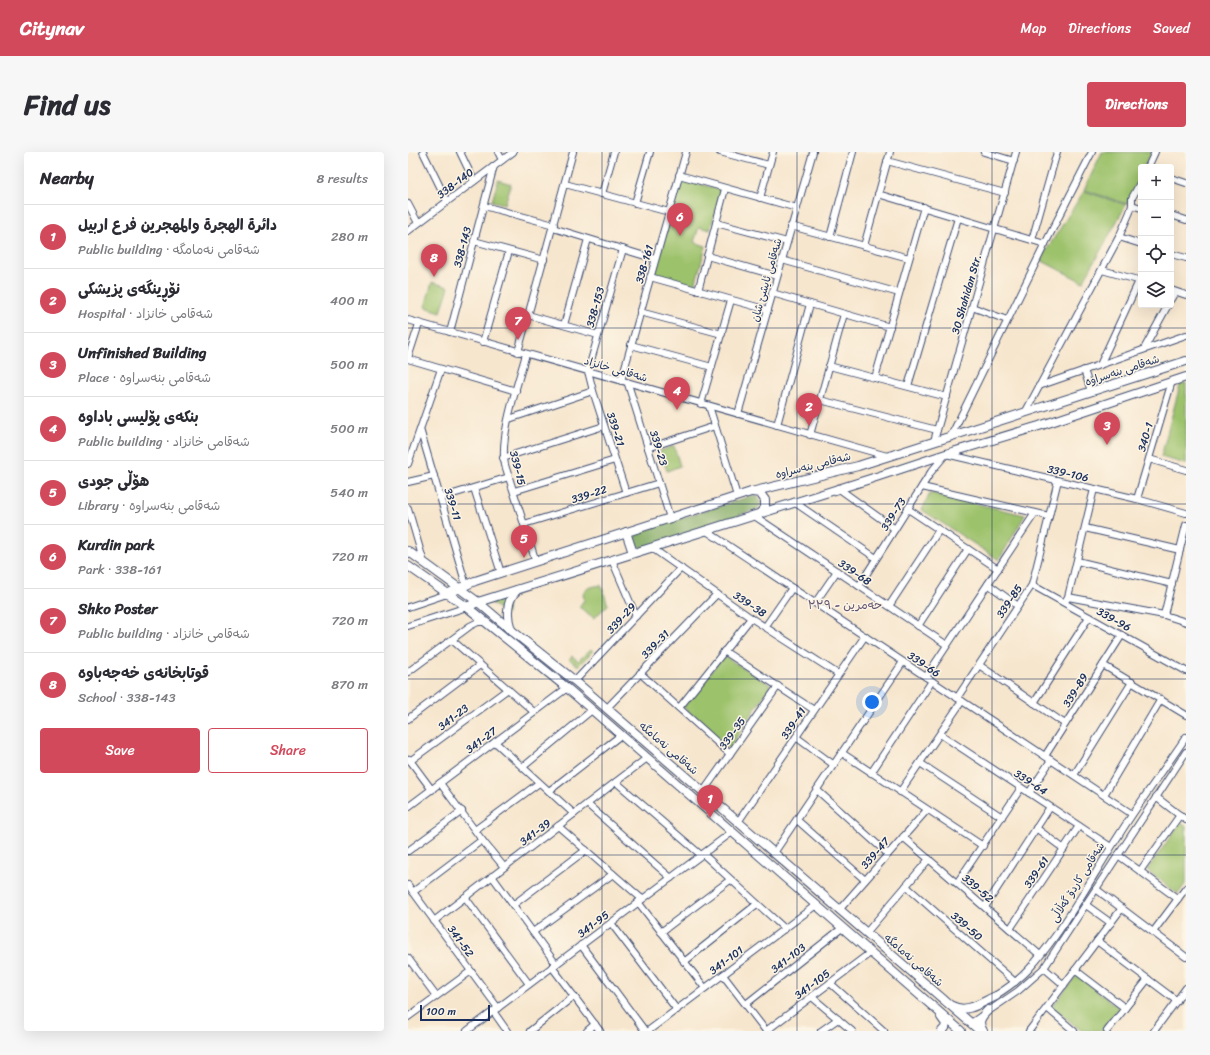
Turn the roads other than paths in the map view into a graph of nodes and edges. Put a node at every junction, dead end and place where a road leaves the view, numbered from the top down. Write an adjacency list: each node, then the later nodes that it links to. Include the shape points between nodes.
1 (423, 152): 36 (street)
2 (460, 152): 27 (street)
3 (498, 152): 19 (street)
4 (513, 152): 19 (street, 338-140)
5 (573, 152): 29 (street)
6 (614, 152): 33 (street)
7 (650, 152): 37 (street)
8 (686, 152): 25 (street, 338-161)
9 (720, 152): 23 (street)
10 (773, 152): 23 (street)
11 (813, 152): 43 (street, شەقامی ئایشێ شان)
12 (853, 152): 54 (street)
13 (890, 152): 20 (street)
14 (984, 152): 21 (street)
15 (1016, 152): 21 (street, 30 Shahidan Str.)
16 (1057, 152): 57 (street)
17 (1091, 152): 61 (street)
18 (1155, 152): 22 (street)
19 (502, 160): 24 (street, 338-140)
20 (887, 161): 32 (street); 34 (street)
21 (1014, 161): 32 (street, 30 Shahidan Str.)
22 (1149, 164)
23 (769, 165): 35 (street)
24 (494, 166): 27 (street, 338-140); 40 (street, 338-143)
25 (679, 175): 31 (street); 44 (street, 338-161)
26 (1174, 179): 28 (street)
27 (474, 181): 36 (street, 338-140)
28 (1186, 183)
29 (565, 184): 33 (street); 50 (street)
30 (1138, 187): 39 (street, via 1132,198)
31 (725, 189): 35 (street); 49 (street)
32 (1005, 193): 52 (street, 30 Shahidan Str.)
33 (602, 194): 37 (street)
34 (878, 194): 41 (street); 62 (street)
35 (760, 198): 43 (street)
36 (447, 202): 48 (street, 338-140)
37 (635, 203): 44 (street)
38 (408, 204): 48 (street)
39 (1132, 205): 42 (street); 55 (street)
40 (484, 206): 50 (street); 58 (street, 338-143)
41 (924, 207): 46 (street); 67 (street)
42 (1138, 207)
43 (797, 208): 51 (street, شەقامی ئایشێ شان)
44 (669, 212): 69 (street, 338-161)
45 (1174, 216): 47 (street)
46 (958, 218): 52 (street); 117 (street)
47 (1186, 220)
48 (418, 223): 53 (street, 338-140)
49 (716, 223): 59 (street); 66 (street)
50 (553, 226): 56 (street); 70 (street)
51 (792, 226): 54 (street); 59 (street, شەقامی ئایشێ شان)
52 (994, 229): 57 (street); 84 (street, 30 Shahidan Str.)
53 (408, 231)
54 (830, 237): 62 (street)
55 (1118, 237): 60 (street); 72 (street)
56 (588, 239): 63 (street); 93 (street)
57 (1032, 240): 61 (street)
58 (474, 241): 64 (street); 95 (street, 338-143)
59 (787, 242): 71 (street, شەقامی ئایشێ شان)
60 (1138, 243)
61 (1045, 244): 91 (street)
62 (864, 246): 67 (street)
63 (623, 249): 69 (street); 97 (street, 338-153)
64 (509, 251): 70 (street); 99 (street)
65 (1174, 255): 68 (street)
66 (707, 256): 73 (street); 77 (street)
67 (909, 258): 80 (street)
68 (1186, 258)
69 (655, 259): 74 (street, 338-161)
70 (544, 260): 89 (street)
71 (782, 260): 73 (street, شەقامی ئایشێ شان); 80 (street)
72 (1102, 270): 75 (street); 118 (street)
73 (778, 276): 79 (street, شەقامی ئایشێ شان)
74 (650, 277): 77 (street); 87 (street, 338-161)
75 (1138, 280)
76 (1138, 285): 106 (street)
77 (698, 290): 82 (street)
78 (1174, 291): 81 (street)
79 (772, 293): 83 (street); 86 (street, شەقامی ئایشێ شان)
80 (899, 293): 94 (street)
81 (1186, 295)
82 (732, 300): 86 (street); 96 (street)
83 (810, 304): 88 (street); 129 (street)
84 (972, 307): 91 (street); 122 (street, 30 Shahidan Str.)
85 (1166, 308): 101 (street)
86 (768, 310): 127 (street, شەقامی ئایشێ شان)
87 (640, 312): 96 (street); 100 (street, 338-161)
88 (844, 314): 94 (street); 107 (street)
89 (528, 315): 93 (street); 102 (street)
90 (408, 320): 92 (street, شەقامی خانزاد)
91 (1008, 320): 135 (street)
92 (420, 324): 95 (street, شەقامی خانزاد); 104 (street)
93 (564, 325): 97 (street)
94 (890, 327): 113 (street)
95 (450, 332): 99 (street, شەقامی خانزاد)
96 (722, 334): 108 (street)
97 (598, 335): 111 (street, 338-153)
98 (1186, 335): 101 (street)
99 (483, 342): 102 (street, شەقامی خانزاد)
100 (631, 345): 108 (street); 114 (street, 338-161)
101 (1144, 350): 106 (street)
102 (518, 352): 103 (street, شەقامی خانزاد)
103 (526, 354): 111 (street, شەقامی خانزاد); 119 (street, 339-15)
104 (408, 359): 109 (street)
105 (1186, 361): 121 (main road, شەقامی بنەسراوە)
106 (1100, 365): 110 (street)
107 (830, 366): 113 (street); 123 (street)
108 (712, 367): 124 (street)
109 (441, 369): 119 (street); 132 (street)
110 (1084, 370): 118 (street); 121 (street)
111 (588, 371): 114 (street, شەقامی خانزاد); 120 (street, 339-21)
112 (1186, 377): 115 (main road)
113 (875, 378): 117 (street)
114 (621, 381): 116 (street, شەقامی خانزاد)
115 (1172, 381): 138 (main road); 141 (street, 340-1)
116 (628, 384): 124 (street, شەقامی خانزاد); 137 (street, 339-23)
117 (908, 386): 122 (street)
118 (1039, 386): 126 (street)
119 (516, 391): 128 (street, 339-15)
120 (593, 391): 128 (street); 130 (street, 339-21)
121 (1091, 391): 126 (main road, شەقامی بنەسراوە)
122 (946, 396): 133 (street, 30 Shahidan Str.)
123 (820, 400): 133 (street); 134 (street)
124 (701, 404): 125 (street, شەقامی خانزاد)
125 (709, 406): 127 (street, شەقامی خانزاد); 131 (street)
126 (1025, 413): 135 (main road, شەقامی بنەسراوە)
127 (738, 414): 129 (street, شەقامی خانزاد)
128 (509, 419): 140 (street, 339-15)
129 (776, 425): 134 (street, شەقامی خانزاد)
130 (604, 426): 140 (street); 142 (street, 339-21)
131 (716, 426): 137 (street); 157 (street)
132 (420, 429): 143 (street); 145 (street, 339-11)
133 (937, 430): 136 (street, 30 Shahidan Str.)
134 (810, 435): 139 (street, شەقامی خانزاد)
135 (951, 436): 136 (main road, شەقامی بنەسراوە)
136 (934, 441): 139 (main road, شەقامی بنەسراوە)
137 (648, 448): 149 (street, 339-23)
138 (946, 454): 147 (street, 339-106); 150 (street, 339-73); 152 (main road)
139 (888, 456): 155 (main road, شەقامی بنەسراوە, via 858,466)
140 (503, 458): 146 (street, 339-15)
141 (1149, 459): 144 (street); 159 (street, 340-1)
142 (615, 460): 154 (street); 156 (street, 339-21)
143 (408, 464)
144 (1186, 470)
145 (434, 476): 148 (street); 158 (street, 339-11)
146 (509, 477): 151 (street); 154 (street, 339-15)
147 (1058, 480): 153 (street, 339-106); 166 (street, 339-85)
148 (408, 482)
149 (659, 483): 156 (street, 339-22); 167 (street, 339-23)
150 (922, 487): 162 (street, 339-73); 163 (street)
151 (474, 488): 158 (street); 189 (street)
152 (838, 488): 160 (main road); 172 (street)
153 (1094, 489): 159 (street, 339-106); 170 (street)
154 (514, 491): 168 (street, 339-15)
155 (750, 492): 157 (main road, شەقامی بنەسراوە); 165 (main road, via 758,492 765,500 765,508)
156 (626, 493): 168 (street, 339-22)
157 (737, 496): 167 (main road, شەقامی بنەسراوە)
158 (440, 498): 193 (street, 339-11)
159 (1137, 499): 164 (street, 339-106)
160 (794, 502): 165 (main road); 180 (street)
161 (408, 508): 184 (street)
162 (908, 509): 172 (street, 339-73); 173 (street)
163 (1035, 513): 166 (street); 187 (street)
164 (1186, 513)
165 (756, 514): 171 (main road); 188 (street, 339-68)
166 (1049, 516): 191 (street, 339-85)
167 (670, 518): 174 (main road, شەقامی بنەسراوە)
168 (524, 524): 183 (street, 339-15)
169 (1186, 525): 177 (street)
170 (1085, 528): 177 (street); 182 (street)
171 (705, 530): 175 (main road); 195 (street, 339-66)
172 (895, 530): 180 (street, 339-73)
173 (939, 530): 176 (street); 204 (street)
174 (626, 532): 179 (main road); 183 (main road, شەقامی بنەسراوە)
175 (652, 548): 179 (main road); 186 (street, 339-38)
176 (968, 549): 187 (street); 214 (street)
177 (1180, 550): 192 (street)
178 (408, 551): 184 (main road, شەقامی نەمامگە)
179 (633, 553): 181 (main road)
180 (876, 558): 194 (street, 339-73)
181 (612, 560): 196 (main road); 208 (street)
182 (1077, 561): 192 (street); 199 (street)
183 (536, 562): 189 (main road, شەقامی بنەسراوە)
184 (424, 563): 193 (main road, شەقامی نەمامگە)
185 (408, 566): 197 (main road, شەقامی نەمامگە)
186 (681, 568): 198 (street, 339-38); 208 (street, 339-29)
187 (998, 569): 190 (street)
188 (837, 571): 194 (street, 339-68); 201 (street)
189 (501, 573): 193 (main road, شەقامی بنەسراوە)
190 (988, 584): 205 (street); 220 (street)
191 (1032, 584): 202 (street, 339-96); 205 (street, 339-85)
192 (1172, 584): 207 (street)
193 (462, 586): 197 (main road, شەقامی بنەسراوە); 200 (main road, شەقامی نەمامگە)
194 (859, 586): 204 (street, 339-68)
195 (792, 588): 201 (street, 339-66); 215 (street)
196 (518, 590): 200 (main road); 216 (main road, via 509,601)
197 (447, 594): 203 (street); 206 (main road, شەقامی نەمامگە)
198 (717, 594): 210 (street, 339-38); 228 (street, 339-31)
199 (1068, 597): 202 (street); 207 (street)
200 (478, 602): 206 (main road); 216 (main road, شەقامی نەمامگە)
201 (815, 603): 218 (street, 339-66)
202 (1065, 603): 209 (street, 339-96)
203 (408, 606)
204 (889, 606): 214 (street, 339-68)
205 (1018, 606): 224 (street, 339-85)
206 (467, 607): 211 (main road, شەقامی نەمامگە); 213 (street)
207 (1164, 615): 212 (street)
208 (636, 616): 231 (street, 339-29)
209 (1089, 617): 217 (street, 339-96); 239 (street)
210 (751, 618): 215 (street, 339-38); 221 (street)
211 (484, 622): 219 (street, via 470,626); 235 (main road, شەقامی نەمامگە)
212 (1186, 622)
213 (408, 626)
214 (918, 626): 220 (street, 339-68)
215 (765, 627): 229 (street, 339-38)
216 (511, 630): 231 (main road, شەقامی نەمامگە)
217 (1122, 635): 225 (street, 339-89); 226 (street, 339-96)
218 (864, 636): 222 (street, 339-66); 229 (street, 339-41)
219 (452, 640): 223 (street); 227 (street)
220 (947, 645): 230 (street)
221 (724, 651): 234 (street); 241 (street)
222 (903, 662): 230 (street, 339-66); 255 (street)
223 (480, 665): 236 (street); 246 (street)
224 (978, 665): 237 (street, 339-85); 239 (street)
225 (1102, 665): 233 (street); 247 (street, 339-89)
226 (1186, 671)
227 (408, 672)
228 (640, 673): 240 (street, 339-31); 241 (street)
229 (838, 674): 243 (street, 339-41)
230 (926, 677): 232 (street, 339-66)
231 (575, 681): 240 (main road, شەقامی نەمامگە)
232 (932, 681): 237 (street, 339-66); 264 (street)
233 (1132, 682): 238 (street); 265 (street)
234 (778, 686): 243 (street); 254 (street, 339-35)
235 (567, 688): 242 (main road, شەقامی نەمامگە); 244 (street, 341-27)
236 (508, 689): 244 (street); 258 (street, 341-23)
237 (960, 699): 248 (street, 339-85); 256 (street, 339-66)
238 (1161, 699): 245 (street); 277 (street)
239 (1034, 703): 247 (street)
240 (607, 708): 274 (main road, شەقامی نەمامگە)
241 (679, 708): 254 (street)
242 (592, 710): 249 (main road, شەقامی نەمامگە); 262 (street)
243 (814, 710): 250 (street, 339-41)
244 (534, 712): 252 (street, 341-27)
245 (1186, 715)
246 (408, 719)
247 (1065, 724): 256 (street, 339-89)
248 (940, 734): 260 (street, 339-85); 270 (street, 339-64)
249 (621, 735): 257 (main road, شەقامی نەمامگە); 273 (street)
250 (796, 737): 261 (street); 291 (street, 339-41)
251 (1186, 737): 263 (street, شەقامی کاردۆ گەڵاڵی)
252 (495, 742): 262 (street); 268 (street, 341-27)
253 (1186, 752): 266 (street, شەقامی کاردۆ گەڵاڵی)
254 (730, 754): 274 (street, 339-35)
255 (842, 754): 261 (street); 264 (street)
256 (1045, 756): 259 (street, 339-66)
257 (647, 758): 267 (street, 341-39); 285 (main road, شەقامی نەمامگە)
258 (409, 760): 271 (street)
259 (1051, 760): 265 (street, 339-66); 276 (street)
260 (920, 763): 275 (street, 339-85); 288 (street)
261 (834, 765): 272 (street)
262 (523, 767): 269 (street)
263 (1163, 771): 266 (street); 287 (street, شەقامی کاردۆ گەڵاڵی)
264 (871, 773): 275 (street)
265 (1074, 775): 277 (street, 339-66)
266 (1170, 776): 278 (street, شەقامی کاردۆ گەڵاڵی)
267 (616, 782): 280 (street, 341-39); 306 (street)
268 (440, 783): 271 (street, 341-27); 284 (street)
269 (539, 783): 273 (street); 295 (street)
270 (1021, 788): 276 (street, 339-64); 288 (street)
271 (432, 790): 281 (street, 341-27)
272 (817, 790): 290 (street); 305 (street)
273 (549, 791): 286 (street)
274 (703, 792): 279 (main road, شەقامی نەمامگە)
275 (900, 792): 283 (street)
276 (1029, 792): 282 (street, 339-64)
277 (1104, 795): 287 (street, 339-66)
278 (1156, 797): 289 (street); 307 (street, شەقامی کاردۆ گەڵاڵی)
279 (716, 803): 285 (main road); 291 (main road, شەقامی نەمامگە)
280 (587, 804): 286 (street, 341-39); 314 (street)
281 (408, 807)
282 (1050, 807): 293 (street, 339-64); 294 (street)
283 (927, 810): 297 (street, 339-47); 299 (street)
284 (462, 811): 295 (street); 303 (street)
285 (708, 812): 296 (main road, شەقامی نەمامگە)
286 (574, 814): 292 (street, 341-39)
287 (1132, 814): 300 (street, شەقامی کاردۆ گەڵاڵی)
288 (1002, 817): 299 (street)
289 (1184, 818): 310 (street)
290 (797, 820): 304 (street); 316 (street)
291 (738, 822): 304 (main road, شەقامی نەمامگە)
292 (558, 826): 302 (street); 309 (street, 341-39)
293 (1079, 826): 300 (street, 339-64); 301 (street, 339-61)
294 (1036, 828): 301 (street); 331 (street)
295 (475, 830): 298 (street)
296 (732, 832): 306 (street, 341-95); 317 (main road, شەقامی نەمامگە)
297 (903, 837): 305 (street, 339-47); 308 (street, 339-52)
298 (482, 840): 309 (street); 323 (street)
299 (983, 846): 318 (street)
300 (1111, 847): 348 (street, شەقامی کاردۆ گەڵاڵی, via 1068,917)
301 (1064, 848): 339 (street, 339-61)
302 (586, 850): 311 (street); 328 (street)
303 (408, 851)
304 (774, 853): 312 (main road, شەقامی نەمامگە)
305 (888, 854): 316 (street, 339-47)
306 (702, 855): 314 (street, 341-95); 315 (street)
307 (1118, 855): 310 (street); 322 (street, شەقامی کاردۆ گەڵاڵی)
308 (929, 859): 318 (street, 339-52); 320 (street)
309 (504, 867): 313 (street, 341-39)
310 (1140, 871): 325 (street)
311 (613, 874): 326 (street); 340 (street)
312 (798, 874): 317 (main road); 333 (main road, شەقامی نەمامگە)
313 (492, 876): 324 (street, 341-39); 328 (street)
314 (671, 878): 326 (street, 341-95)
315 (730, 880): 327 (street); 341 (street)
316 (865, 880): 333 (street, 339-47)
317 (791, 883): 329 (main road, شەقامی نەمامگە)
318 (957, 883): 331 (street, 339-52)
319 (408, 886): 323 (street, 341-52)
320 (906, 886): 343 (street); 357 (street, 339-50)
321 (1186, 888): 325 (street)
322 (1096, 889): 330 (street, شەقامی کاردۆ گەڵاڵی); 332 (street)
323 (413, 892): 334 (street, 341-52)
324 (465, 897): 334 (street, 341-39); 359 (street)
325 (1178, 899): 342 (street)
326 (640, 901): 335 (street, 341-95); 341 (street)
327 (757, 904): 338 (street); 350 (street)
328 (513, 905): 340 (street)
329 (816, 905): 337 (main road, شەقامی نەمامگە); 338 (street, 341-101)
330 (1086, 905): 336 (street); 352 (street, شەقامی کاردۆ گەڵاڵی)
331 (985, 907): 339 (street, 339-52)
332 (1122, 908): 336 (street); 342 (street)
333 (839, 910): 343 (main road, شەقامی نەمامگە)
334 (434, 921): 354 (street, 341-52)
335 (611, 923): 345 (street, 341-95); 374 (street)
336 (1111, 923): 344 (street)
337 (842, 928): 346 (main road, شەقامی نەمامگە); 370 (street, 341-103)
338 (784, 929): 355 (street, 341-101)
339 (1010, 929): 348 (street, 339-52)
340 (533, 932): 351 (street)
341 (661, 932): 350 (street)
342 (1153, 932): 347 (street)
343 (866, 933): 368 (main road, شەقامی نەمامگە)
344 (1097, 941): 353 (street); 356 (street)
345 (581, 945): 351 (street, 341-95); 387 (street)
346 (870, 953): 358 (street, 341-105); 363 (main road, شەقامی نەمامگە)
347 (1185, 954)
348 (1040, 955): 357 (street, شەقامی کاردۆ گەڵاڵی)
349 (408, 958): 364 (street)
350 (684, 962): 361 (street)
351 (554, 965): 359 (street, 341-95); 365 (street)
352 (1044, 968): 360 (street); 375 (street, شەقامی کاردۆ گەڵاڵی, via 1018,991)
353 (1075, 970): 360 (street); 372 (street)
354 (471, 971): 364 (street); 373 (street, 341-52)
355 (724, 975): 361 (street, 341-101); 370 (street)
356 (1148, 979): 369 (street); 372 (street)
357 (1015, 982): 366 (street, شەقامی کاردۆ گەڵاڵی)
358 (830, 983): 367 (street, 341-105); 392 (street)
359 (529, 984): 373 (street, 341-95)
360 (1064, 985): 371 (street)
361 (705, 988): 374 (street, 341-101)
362 (1186, 988): 369 (street)
363 (912, 989): 381 (main road, شەقامی نەمامگە); 393 (main road, via 946,1023)
364 (436, 996): 376 (street)
365 (574, 996): 380 (street); 384 (street)
366 (996, 996): 368 (main road, via 965,1009 954,1007); 377 (street, شەقامی کاردۆ گەڵاڵی)
367 (812, 997): 378 (street); 389 (street, 341-105)
368 (943, 1000): 377 (main road, شەقامی نەمامگە)
369 (1177, 1001): 399 (street)
370 (746, 1004): 389 (street)
371 (1047, 1008): 396 (street); 397 (street)
372 (1125, 1008): 398 (street)
373 (496, 1009): 382 (street, 341-95); 383 (street, 341-52)
374 (677, 1010): 388 (street, 341-101)
375 (988, 1010): 379 (street, شەقامی کاردۆ گەڵاڵی); 395 (main road, via 980,1020)
376 (408, 1017)
377 (963, 1017): 379 (main road, شەقامی نەمامگە); 381 (main road)
378 (838, 1019): 390 (street); 391 (street)
379 (971, 1023): 394 (main road); 395 (main road, شەقامی نەمامگە)
380 (595, 1024): 385 (street); 386 (street)
381 (953, 1024): 393 (main road); 394 (main road, شەقامی نەمامگە)
382 (467, 1031)
383 (507, 1031)
384 (530, 1031)
385 (587, 1031)
386 (600, 1031)
387 (645, 1031)
388 (648, 1031)
389 (766, 1031)
390 (821, 1031)
391 (852, 1031)
392 (884, 1031)
393 (943, 1031)
394 (960, 1031)
395 (981, 1031)
396 (1029, 1031)
397 (1074, 1031)
398 (1107, 1031)
399 (1154, 1031)

